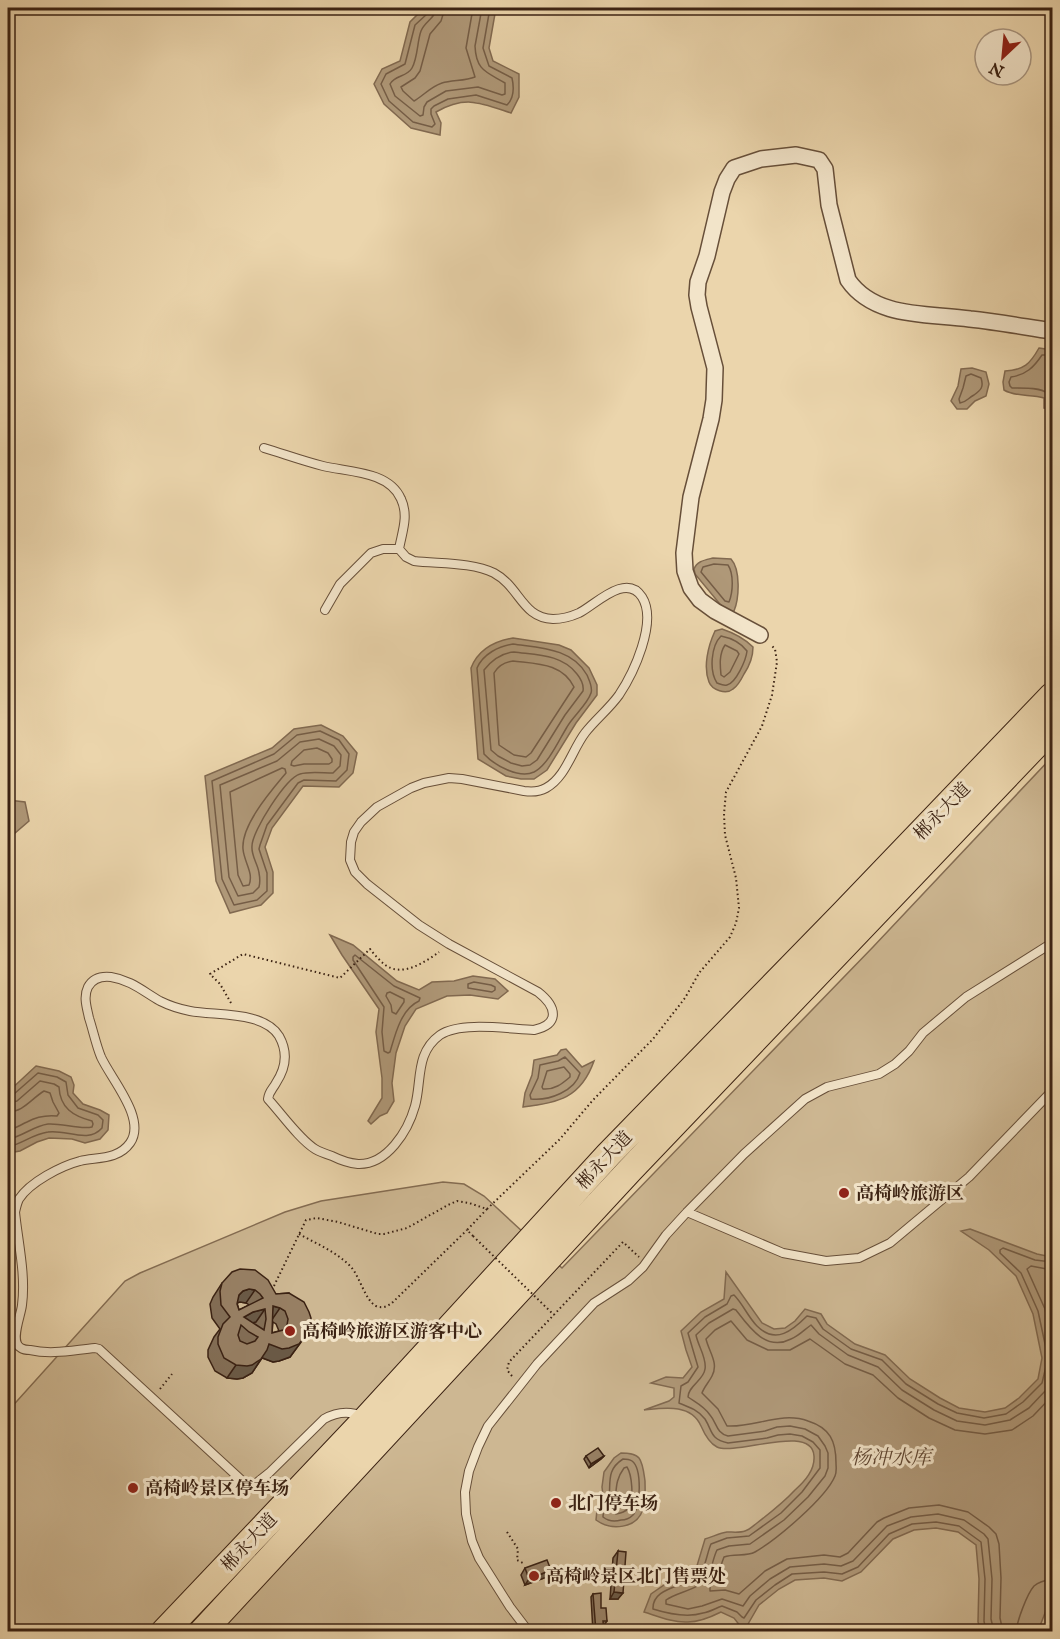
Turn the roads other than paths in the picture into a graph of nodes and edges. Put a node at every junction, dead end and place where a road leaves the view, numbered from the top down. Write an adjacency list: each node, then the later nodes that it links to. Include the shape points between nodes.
1 (1053, 331): 5 (street, via 890,310 862,296 848,280 829,205 825,170 819,160 796,155 761,159 734,168 722,192 698,282 699,307 715,368 714,400 691,497 684,554 685,571 700,600)
2 (264, 448): 3 (lane, via 391,485 402,500 405,516)
3 (399, 549): 4 (lane, via 371,553 340,584); 11 (lane, via 414,561 480,567 496,574 510,585 532,614 546,619 563,619 624,588 642,597 648,620 635,663 618,696 584,734 554,782 534,792 462,779 438,779 411,788 377,807 361,822 351,842 350,860 367,884 419,926 538,992 553,1008 549,1024 534,1030 468,1027 438,1037 421,1061 415,1105 398,1140 373,1162 360,1164 315,1149 268,1099 286,1060 278,1033 268,1025 256,1019 179,1009 125,981 94,979 85,993 86,1004 101,1056 131,1110 133,1137 117,1154 62,1167 31,1187 15,1212 23,1278 16,1344 40,1352 99,1349 250,1488 326,1417 342,1413)
4 (325, 610)
5 (760, 635)
6 (1053, 696): 11 (highway, 郴永大道, via 609,1154)
7 (1053, 728): 13 (highway, 郴永大道, via 630,1170)
8 (1053, 943): 10 (lane, via 966,997 895,1064 879,1074 827,1087 805,1099)
9 (1053, 1091): 10 (lane, via 969,1177 890,1243 859,1258 826,1261 783,1253)
10 (687, 1212): 14 (lane, via 628,1281 594,1302 537,1364 489,1426 469,1470 465,1492 472,1541 479,1558)
11 (367, 1418): 12 (highway, 郴永大道)
12 (164, 1632)
13 (202, 1632)
14 (529, 1632)

